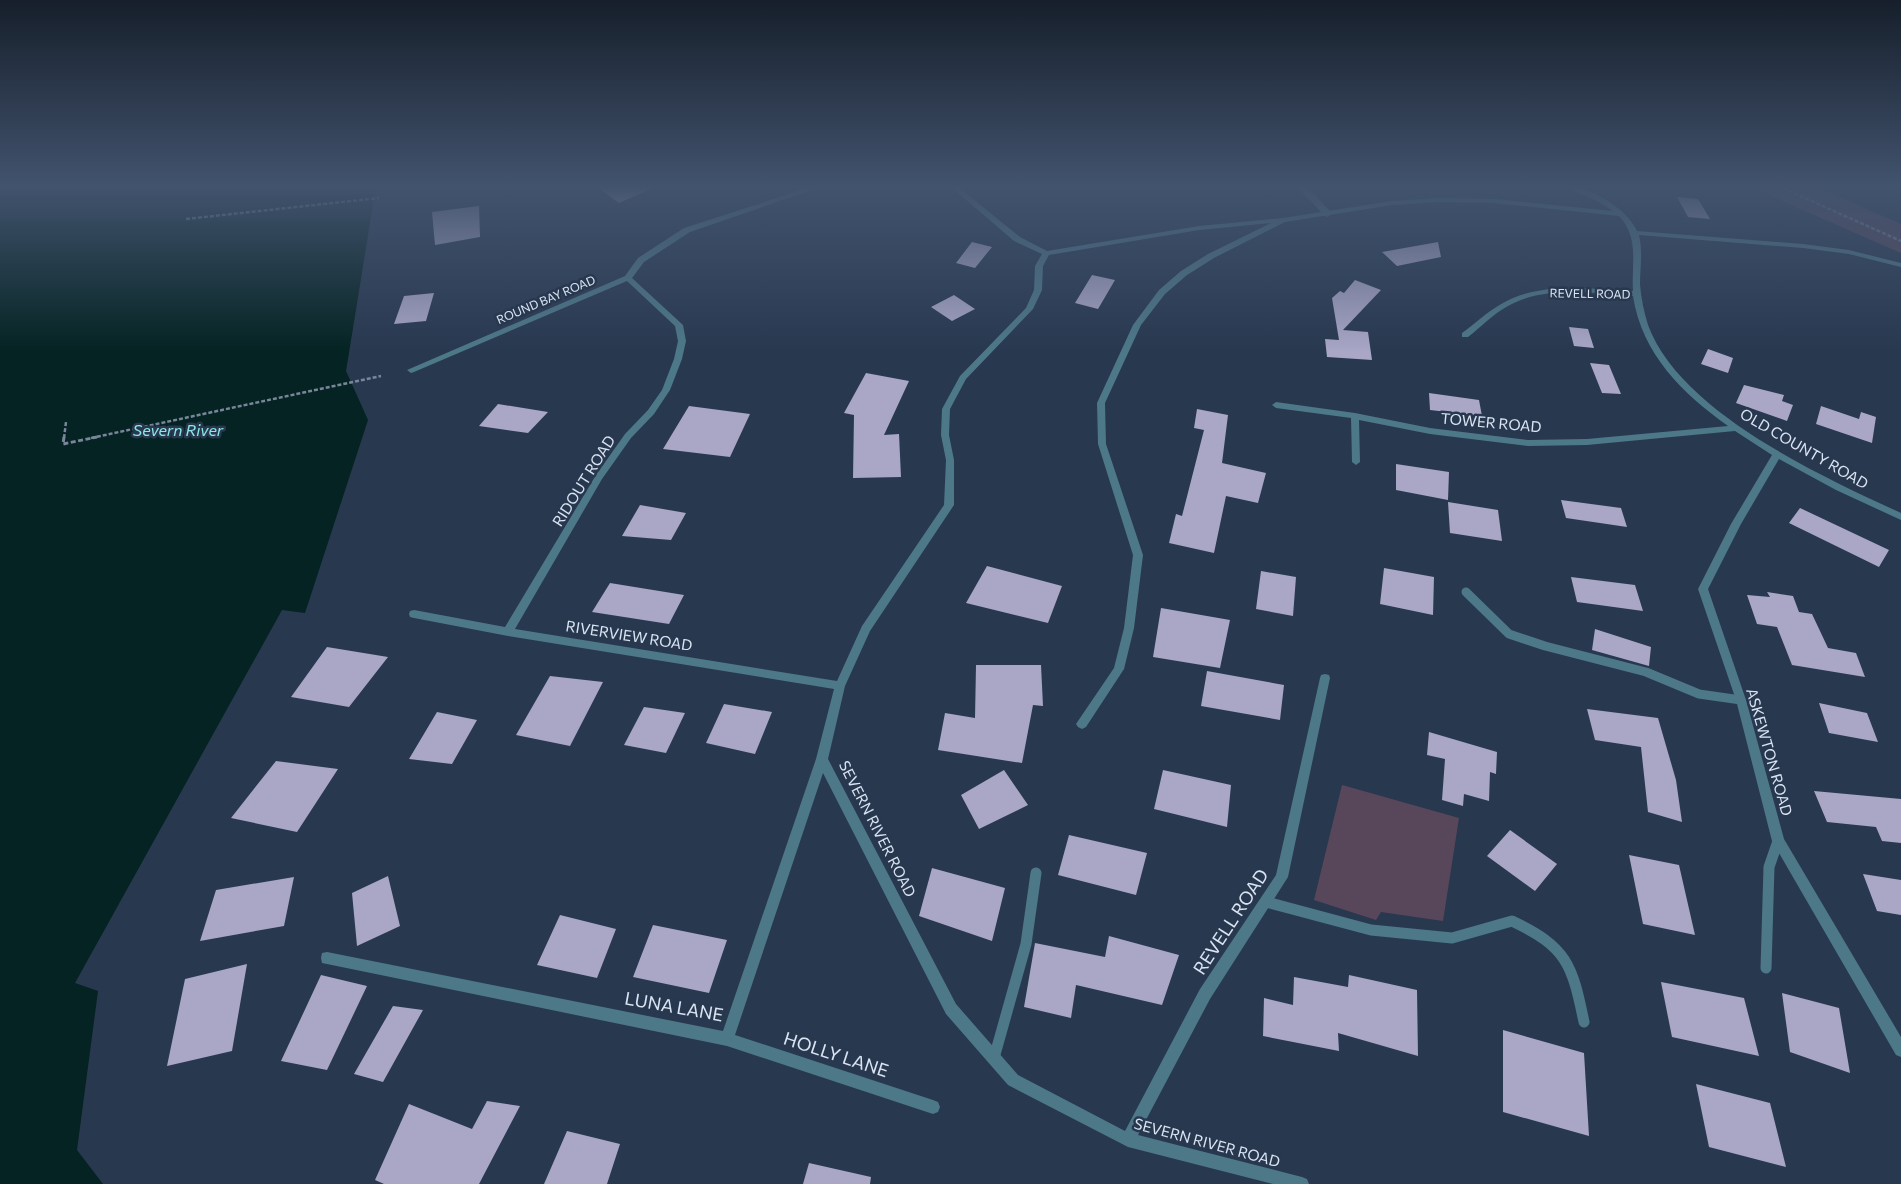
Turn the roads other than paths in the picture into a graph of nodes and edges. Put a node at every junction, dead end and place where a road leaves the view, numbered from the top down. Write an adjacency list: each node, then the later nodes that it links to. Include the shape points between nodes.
1 (670, 241): 9 (street, ROUND BAY ROAD, via 641,260)
2 (1022, 241): 7 (street)
3 (1118, 241): 7 (street)
4 (1240, 241): 25 (street, via 1184,273 1162,292 1137,325 1101,403 1102,444 1138,555 1120,669)
5 (1637, 241): 10 (street, OLD COUNTY ROAD)
6 (1742, 241): 8 (street, via 1849,252)
7 (1046, 253): 23 (street, SEVERN RIVER ROAD, via 1039,266 1038,290 1029,309 963,378 946,409 949,505 866,629)
8 (1901, 265)
9 (628, 278): 12 (street, ROUND BAY ROAD); 21 (street, RIDOUT ROAD, via 679,325 682,341 678,359 666,390 599,478)
10 (1637, 294): 11 (street, REVELL ROAD, via 1576,291 1537,294 1511,301); 15 (street, OLD COUNTY ROAD, via 1646,331 1666,366)
11 (1465, 335)
12 (411, 370)
13 (1276, 405): 14 (street, TOWER ROAD)
14 (1355, 416): 15 (street, TOWER ROAD, via 1430,431 1528,443 1587,442); 17 (street)
15 (1735, 428): 16 (street, OLD COUNTY ROAD)
16 (1778, 454): 18 (street, OLD COUNTY ROAD); 24 (street, ASKEWTON ROAD, via 1736,524 1703,589)
17 (1356, 462)
18 (1901, 517)
19 (1466, 592): 24 (lane, via 1509,634 1618,664 1698,694)
20 (414, 614): 21 (street, RIVERVIEW ROAD)
21 (508, 632): 23 (street, RIVERVIEW ROAD)
22 (1325, 678): 29 (street, REVELL ROAD, via 1282,877)
23 (840, 686): 26 (street, SEVERN RIVER ROAD)
24 (1742, 700): 27 (street, ASKEWTON ROAD)
25 (1082, 724)
26 (822, 759): 33 (street, LUNA LANE); 35 (street, SEVERN RIVER ROAD, via 951,1009)
27 (1778, 841): 31 (lane, via 1769,867); 34 (street, ASKEWTON ROAD)
28 (1036, 873): 35 (lane, via 1034,907 1026,946)
29 (1266, 902): 32 (lane, via 1371,930 1452,938 1512,922 1555,946 1578,991); 37 (street, REVELL ROAD, via 1205,994)
30 (328, 958): 33 (street, LUNA LANE)
31 (1766, 968)
32 (1584, 1022)
33 (727, 1039): 36 (street, HOLLY LANE)
34 (1901, 1050)
35 (994, 1058): 37 (street, SEVERN RIVER ROAD, via 1013,1080)
36 (933, 1107)
37 (1128, 1140): 38 (street, SEVERN RIVER ROAD)
38 (1302, 1184)

